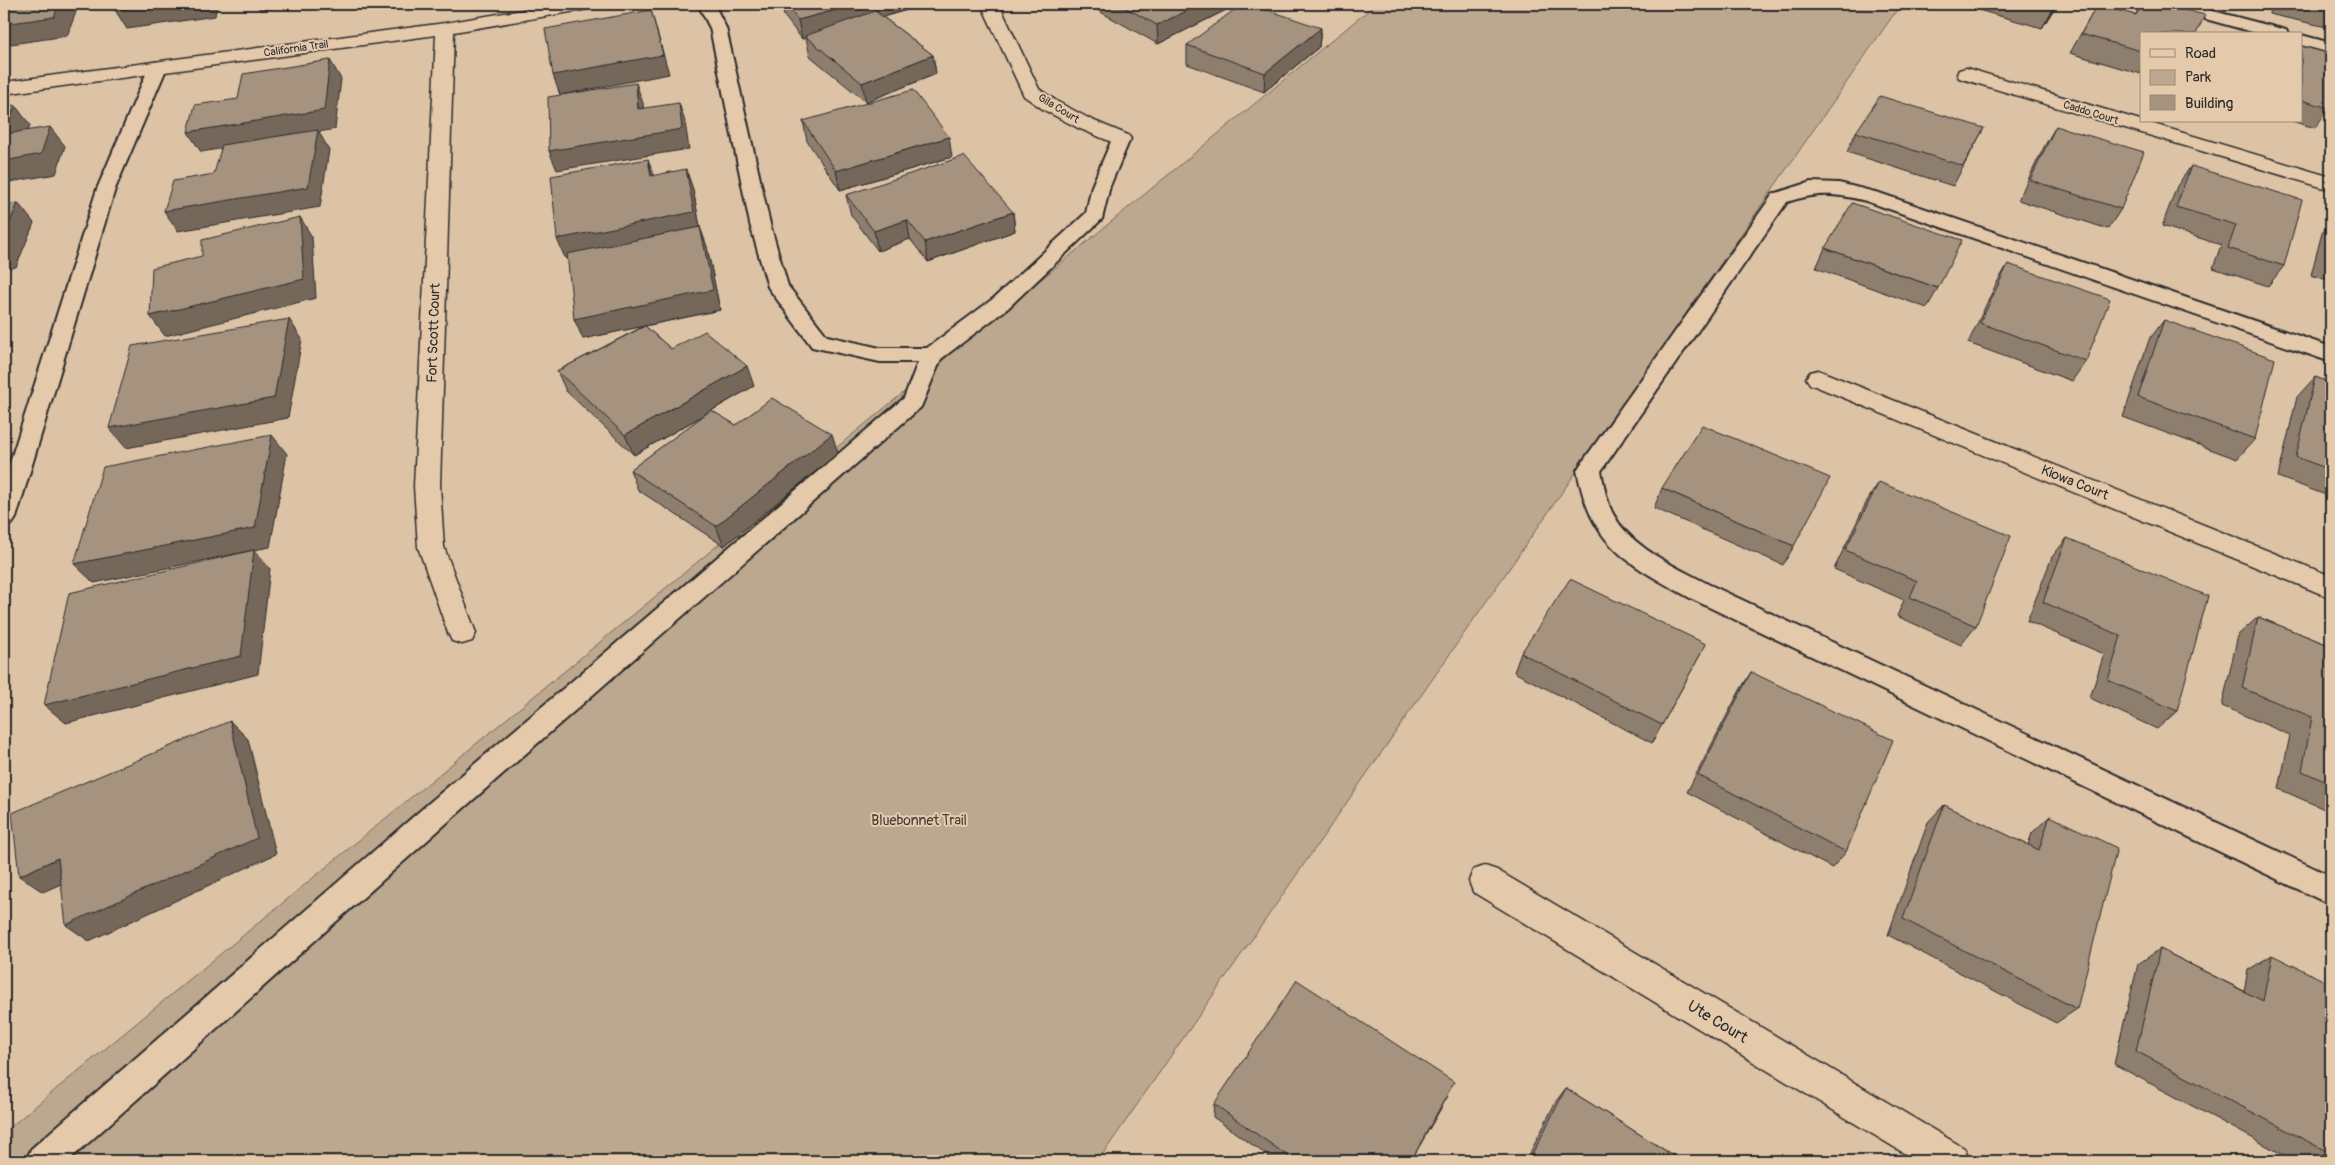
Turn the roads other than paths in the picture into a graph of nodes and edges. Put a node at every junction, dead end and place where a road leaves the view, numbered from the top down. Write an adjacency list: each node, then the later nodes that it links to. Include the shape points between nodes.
1 (588, 4): 5 (street, California Trail)
2 (706, 4): 14 (lane, via 718,28 760,224 778,288 820,342 880,355)
3 (990, 4): 12 (street, Gila Court, via 1031,92 1077,120)
4 (2168, 4): 6 (lane)
5 (445, 28): 9 (street, California Trail); 19 (street, Fort Scott Court, via 427,486 431,547)
6 (2273, 32)
7 (2302, 40): 8 (lane)
8 (2331, 48)
9 (158, 67): 11 (street, California Trail); 17 (lane, via 106,189)
10 (1966, 74): 13 (street, Caddo Court)
11 (4, 88)
12 (1121, 138): 14 (lane, via 1101,186 1094,215 1001,303)
13 (2331, 184)
14 (932, 355): 22 (lane, via 914,402)
15 (2331, 355): 21 (lane, via 1872,197 1839,189 1811,188 1780,198 1589,470 1592,495 1607,527 1638,558 1698,591)
16 (1818, 378): 18 (street, Kiowa Court)
17 (4, 518)
18 (2331, 587)
19 (462, 633)
20 (1485, 881): 23 (street, Ute Court)
21 (2331, 891)
22 (43, 1161)
23 (1951, 1161)

